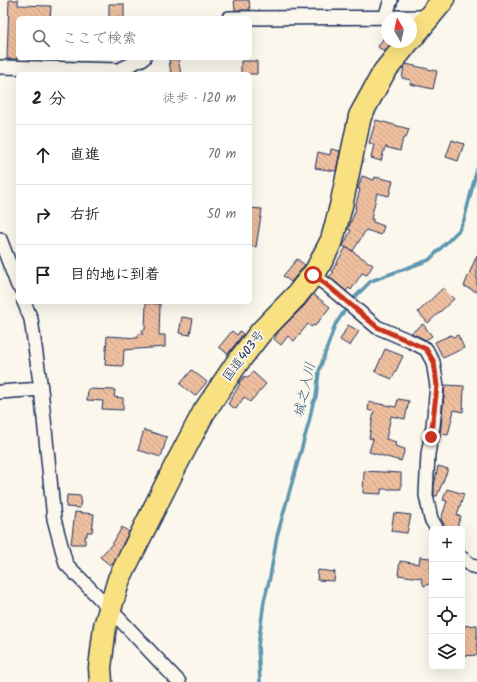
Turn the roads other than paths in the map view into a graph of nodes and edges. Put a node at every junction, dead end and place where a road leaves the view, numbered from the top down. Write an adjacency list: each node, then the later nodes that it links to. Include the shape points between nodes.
1 (391, 0): 3 (street)
2 (443, 0): 6 (highway)
3 (387, 12)
4 (381, 17): 7 (street)
5 (417, 17): 6 (street)
6 (429, 17): 8 (highway)
7 (252, 18)
8 (417, 32)
9 (403, 48): 13 (highway, 国道403号, via 384,72 360,116 332,240)
10 (140, 60): 11 (street, via 119,70)
11 (0, 67)
12 (0, 239): 14 (street)
13 (313, 275): 18 (street, via 377,327 426,349 434,362 437,386 428,454 426,495 431,519); 21 (highway, 国道403号, via 261,332 204,412 119,579)
14 (16, 281)
15 (25, 304): 16 (street, via 31,319)
16 (41, 389): 17 (street); 21 (street, via 54,519 66,564)
17 (0, 392)
18 (435, 526)
19 (465, 560): 20 (street)
20 (477, 567)
21 (110, 609): 22 (highway, 国道403号, via 105,626); 23 (street)
22 (101, 682)
23 (179, 682)

